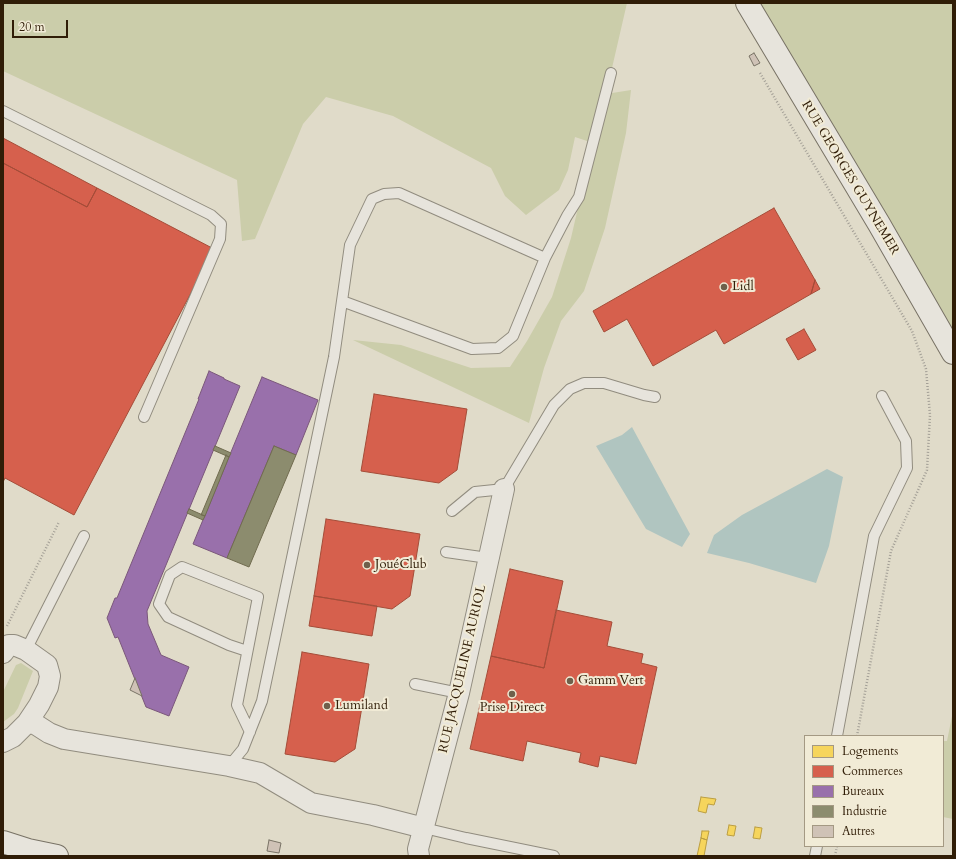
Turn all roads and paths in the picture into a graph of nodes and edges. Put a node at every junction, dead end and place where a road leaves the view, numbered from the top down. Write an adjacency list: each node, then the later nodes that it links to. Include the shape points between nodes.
1 (747, 3): 7 (street, RUE GEORGES GUYNEMER)
2 (611, 73): 5 (lane, via 579,197)
3 (760, 73): 24 (path, via 912,331 926,370 930,415 927,470 891,551)
4 (3, 111): 10 (lane, via 211,215 221,224 220,239)
5 (545, 258): 6 (lane, via 513,336 498,348 472,349); 6 (lane, via 399,193 384,194 372,199 350,245)
6 (342, 301): 22 (lane, via 334,357 288,579 262,700)
7 (953, 353)
8 (882, 396): 23 (lane, via 906,441 907,468 874,536)
9 (655, 397): 11 (lane, via 604,383 584,383 570,389 554,405)
10 (144, 417)
11 (504, 489): 12 (lane, via 475,492); 16 (street, RUE JACQUELINE AURIOL)
12 (452, 511)
13 (59, 522): 17 (path)
14 (84, 536): 17 (lane)
15 (446, 552): 16 (lane)
16 (488, 558): 20 (street, RUE JACQUELINE AURIOL)
17 (9, 644): 21 (street, via 47,665 50,676 48,687)
18 (247, 651): 18 (lane, via 168,617 158,604 170,575 182,567 258,597); 22 (lane, via 237,705)
19 (415, 684): 20 (lane)
20 (459, 693): 27 (street, RUE JACQUELINE AURIOL)
21 (27, 723): 25 (street, via 13,737); 26 (street, via 35,724 64,739)
22 (250, 732): 26 (lane, via 244,749)
23 (837, 735)
24 (857, 735)
25 (3, 742)
26 (229, 766): 27 (street, via 260,773 311,803)
27 (424, 828): 29 (street, RUE JACQUELINE AURIOL); 31 (lane)
28 (3, 842): 30 (street)
29 (416, 854)
30 (58, 856)
31 (554, 856)

